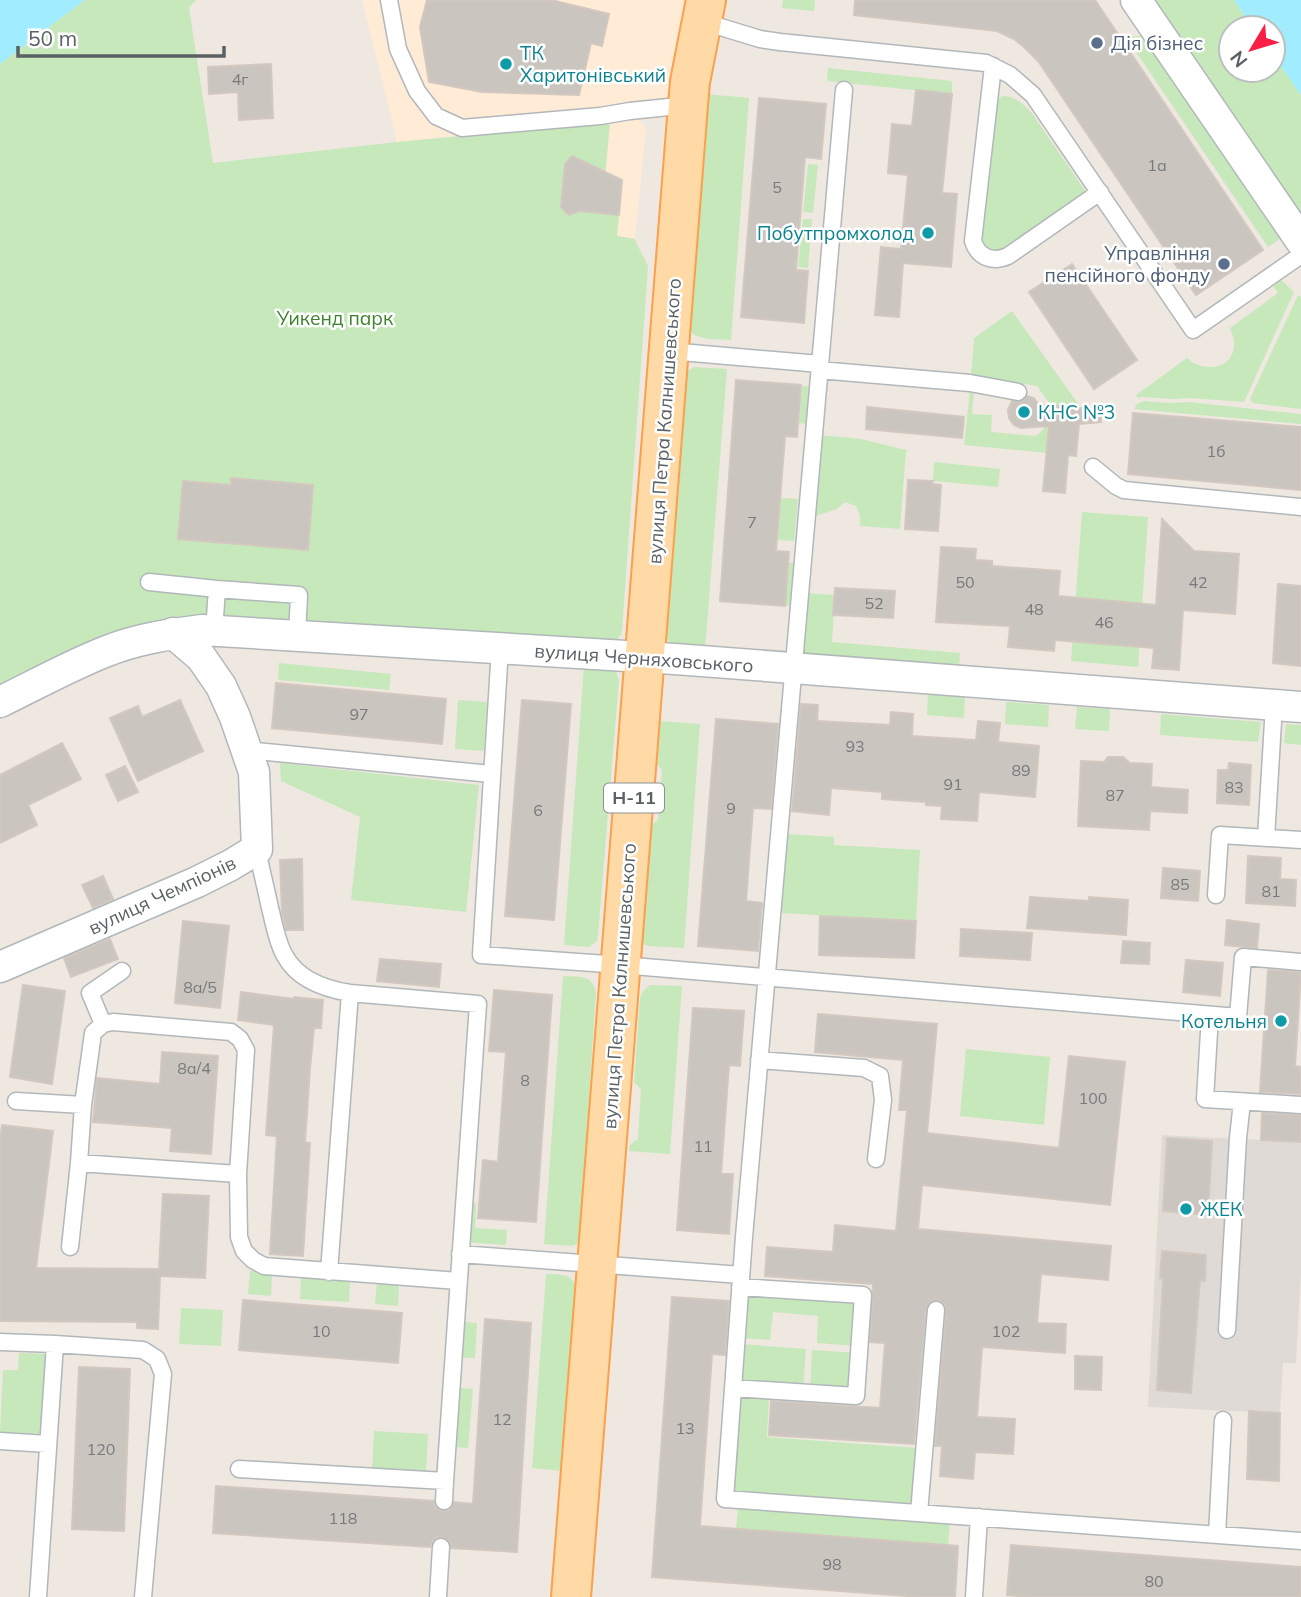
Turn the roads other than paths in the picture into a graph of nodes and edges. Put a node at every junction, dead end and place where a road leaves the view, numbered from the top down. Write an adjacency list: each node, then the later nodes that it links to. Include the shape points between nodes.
1 (388, 0): 6 (lane, via 398,49 417,91 436,116 462,128)
2 (1136, 0): 8 (street)
3 (704, 10): 4 (lane, via 760,39); 6 (main road, вулиця Петра Калнишевського / Н-11)
4 (993, 66): 7 (lane, via 1033,95); 7 (lane, via 975,247 996,260 1008,256)
5 (844, 90): 11 (lane)
6 (688, 106): 10 (main road, вулиця Петра Калнишевського / Н-11)
7 (1100, 192): 9 (lane, via 1194,330)
8 (1301, 240)
9 (1301, 255)
10 (669, 351): 11 (lane); 21 (main road, вулиця Петра Калнишевського / Н-11)
11 (819, 367): 12 (lane); 22 (lane)
12 (1018, 392)
13 (1093, 467): 14 (lane, via 1124,490)
14 (1301, 507)
15 (149, 582): 16 (lane)
16 (217, 589): 17 (lane); 19 (lane, via 299,595)
17 (214, 631): 18 (street, вулиця Черняховського); 19 (street, вулиця Черняховського)
18 (173, 633): 23 (street, вулиця Черняховського, via 108,650); 25 (street, вулиця Чемпіонів, via 201,657 221,686)
19 (297, 636): 20 (street, вулиця Черняховського)
20 (500, 648): 21 (street, вулиця Черняховського); 26 (lane)
21 (645, 657): 22 (street, вулиця Черняховського); 32 (main road, вулиця Петра Калнишевського / Н-11)
22 (792, 668): 24 (street, вулиця Черняховського); 35 (lane)
23 (0, 702)
24 (1288, 706): 27 (lane)
25 (247, 750): 26 (lane); 29 (street, вулиця Чемпіонів, via 254,772)
26 (491, 774): 32 (lane, via 481,955)
27 (1266, 838): 28 (lane); 30 (lane, via 1220,835)
28 (1301, 840)
29 (257, 849): 33 (street, вулиця Чемпіонів, via 197,882); 36 (lane, via 284,955 294,969 318,985)
30 (1216, 894)
31 (1301, 962): 37 (lane, via 1243,957 1238,1017)
32 (621, 965): 35 (lane); 49 (main road, вулиця Петра Калнишевського / Н-11)
33 (0, 967)
34 (122, 971): 38 (lane, via 90,993)
35 (766, 977): 37 (lane); 39 (lane)
36 (350, 993): 48 (lane, via 478,1004); 50 (lane)
37 (1210, 1014): 41 (lane, via 1205,1100)
38 (103, 1024): 42 (lane, via 93,1033); 46 (lane, via 231,1032 240,1039 246,1050)
39 (759, 1060): 44 (lane, via 864,1068 880,1076 883,1100); 52 (lane)
40 (16, 1101): 42 (lane)
41 (1242, 1102): 43 (lane); 54 (lane)
42 (83, 1105): 45 (lane)
43 (1301, 1105)
44 (876, 1159)
45 (79, 1163): 46 (lane); 47 (lane)
46 (237, 1174): 50 (lane, via 239,1237 244,1251 264,1266)
47 (71, 1247)
48 (460, 1254): 49 (lane); 51 (lane)
49 (598, 1264): 52 (lane); 72 (main road, вулиця Петра Калнишевського / Н-11)
50 (330, 1272): 51 (lane)
51 (458, 1281): 62 (lane)
52 (741, 1281): 57 (lane); 57 (lane, via 863,1295 856,1396)
53 (936, 1310): 64 (lane)
54 (1227, 1330)
55 (0, 1342): 56 (lane)
56 (55, 1343): 60 (lane); 70 (lane, via 143,1350 157,1359 163,1374)
57 (733, 1388): 64 (lane, via 725,1499)
58 (1223, 1420): 66 (lane)
59 (0, 1441): 60 (lane)
60 (48, 1444): 69 (lane)
61 (239, 1469): 62 (lane)
62 (445, 1481): 63 (lane)
63 (443, 1502)
64 (919, 1513): 65 (lane)
65 (979, 1517): 66 (lane); 73 (lane)
66 (1217, 1535): 67 (lane)
67 (1301, 1541)
68 (441, 1547): 71 (lane)
69 (38, 1597)
70 (143, 1597)
71 (438, 1597)
72 (571, 1597)
73 (974, 1597)

